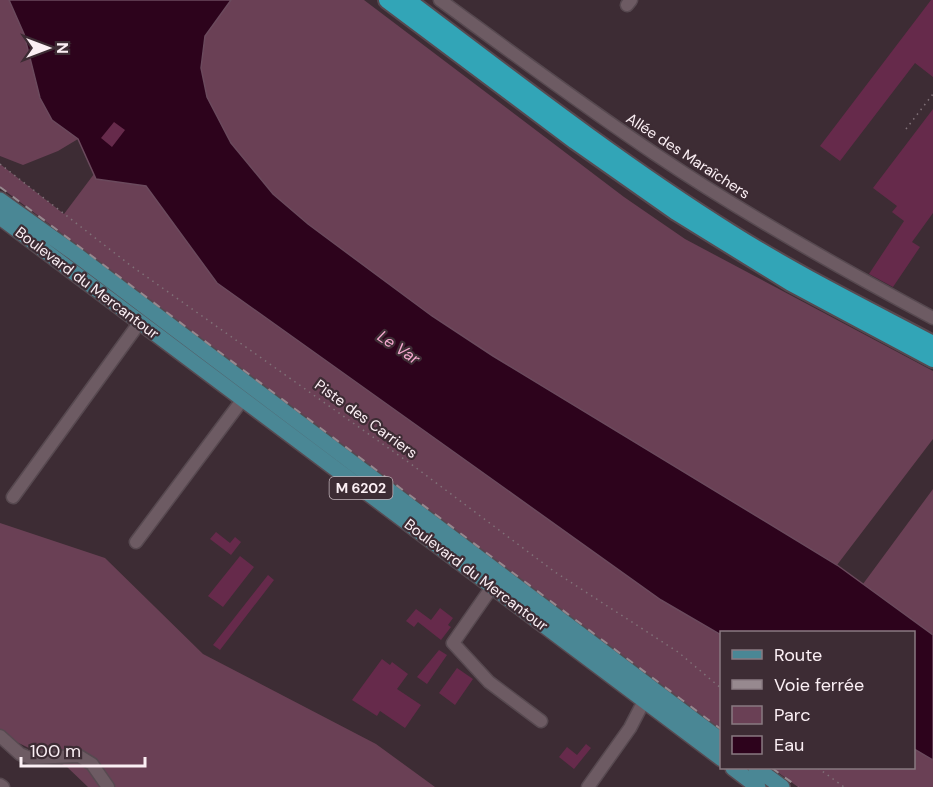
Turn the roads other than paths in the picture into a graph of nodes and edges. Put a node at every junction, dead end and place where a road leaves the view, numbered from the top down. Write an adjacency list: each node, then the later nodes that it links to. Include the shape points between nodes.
1 (387, 0): 9 (highway, via 676,212 791,283)
2 (406, 0): 8 (highway, via 650,181 786,266)
3 (440, 0): 6 (street, Allée des Maraîchers, via 692,178)
4 (0, 200): 17 (main road, Boulevard du Mercantour / M 6202)
5 (0, 217): 7 (main road, Boulevard du Mercantour / M 6202)
6 (933, 318)
7 (140, 322): 10 (main road, Boulevard du Mercantour / M 6202); 11 (street)
8 (933, 343)
9 (933, 359)
10 (243, 399): 12 (street); 13 (main road, Boulevard du Mercantour / M 6202)
11 (13, 497)
12 (136, 542)
13 (492, 587): 14 (main road, Boulevard du Mercantour / M 6202); 15 (street, via 453,643 489,682)
14 (644, 701): 18 (main road, Boulevard du Mercantour / M 6202); 22 (street, via 630,728)
15 (541, 721)
16 (0, 736): 21 (street, via 30,758 79,756 92,764)
17 (720, 739)
18 (720, 758)
19 (733, 769): 23 (main road)
20 (757, 769): 24 (main road)
21 (108, 787)
22 (588, 787)
23 (758, 787)
24 (782, 787)

